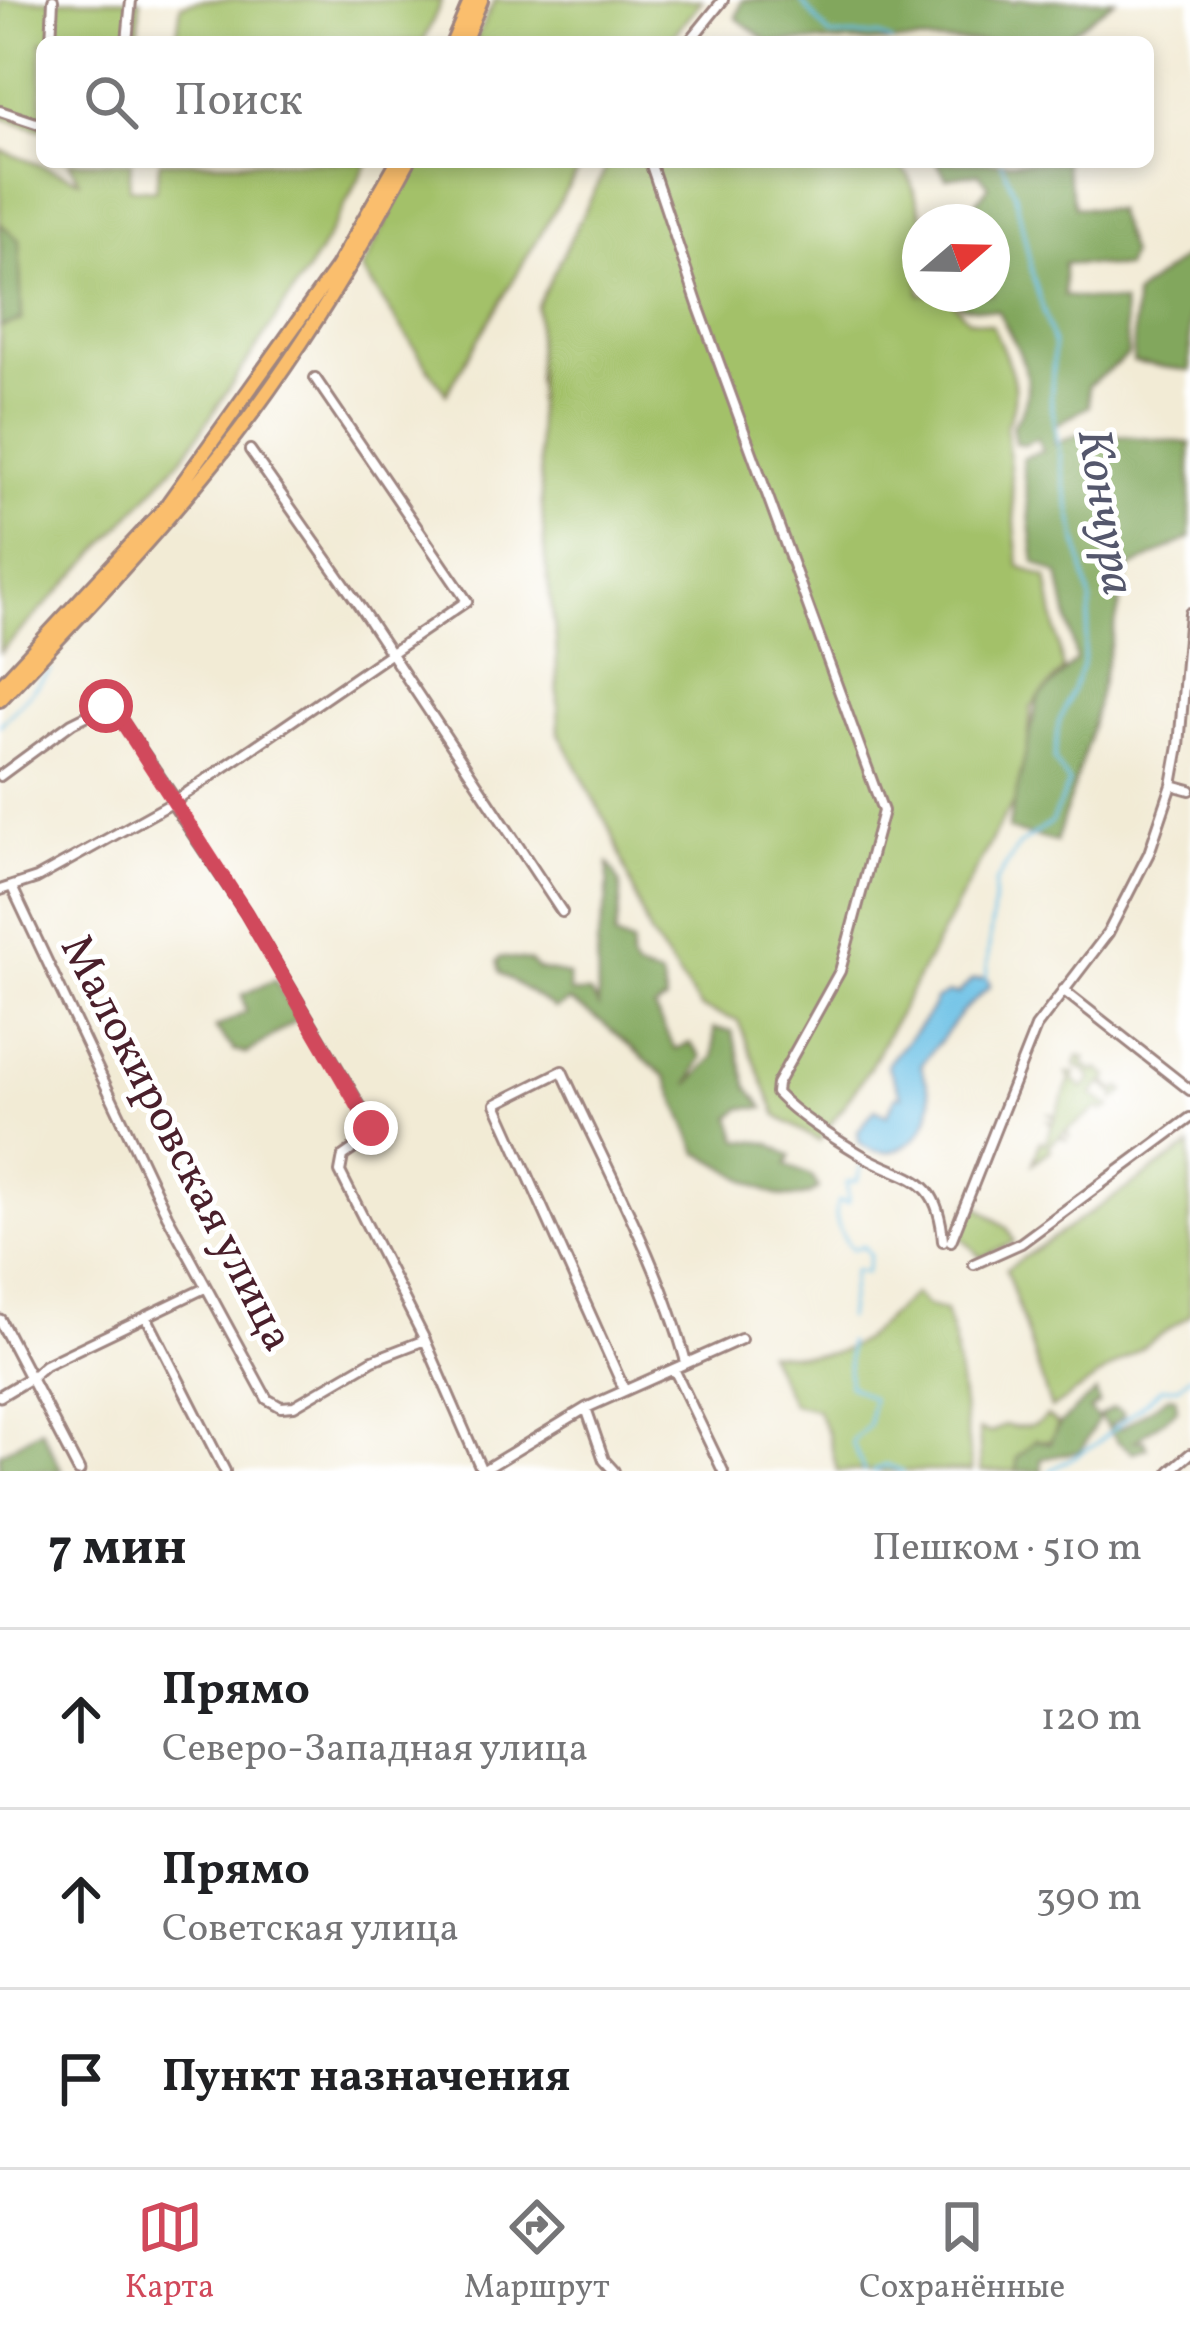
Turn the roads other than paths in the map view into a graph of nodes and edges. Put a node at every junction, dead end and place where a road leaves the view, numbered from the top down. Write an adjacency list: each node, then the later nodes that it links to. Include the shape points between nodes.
1 (52, 0): 6 (street)
2 (131, 0): 7 (street)
3 (471, 0): 8 (main road)
4 (482, 0): 9 (main road)
5 (723, 0): 10 (street)
6 (52, 36)
7 (128, 36)
8 (456, 36)
9 (467, 36)
10 (694, 36)
11 (0, 111): 12 (street)
12 (36, 123)
13 (394, 168): 20 (main road, via 337,268 164,509)
14 (405, 168): 21 (main road, via 350,266 231,440)
15 (652, 168): 29 (street, via 884,811 840,971 776,1093 858,1153 928,1189 947,1241 1024,1051)
16 (315, 378): 19 (street, via 467,601)
17 (250, 450): 19 (street)
18 (1190, 613): 23 (street)
19 (390, 654): 25 (street); 28 (street)
20 (0, 686)
21 (0, 700)
22 (0, 776): 25 (street, via 106,706)
23 (1172, 784): 24 (street); 29 (street, via 1123,908)
24 (1190, 790)
25 (174, 802): 26 (street); 37 (street, via 369,1121 369,1138 343,1156 340,1172)
26 (12, 887): 27 (street); 33 (street, Малокировская улица)
27 (0, 890)
28 (562, 912)
29 (1063, 990): 30 (street)
30 (1190, 1090)
31 (1190, 1118): 32 (street, via 1021,1243)
32 (974, 1264)
33 (205, 1288): 34 (street); 37 (street, Малокировская улица, via 267,1399 281,1407)
34 (146, 1316): 40 (street); 46 (street)
35 (0, 1320): 40 (street)
36 (741, 1339): 38 (street)
37 (424, 1340): 47 (street)
38 (686, 1363): 39 (street); 41 (street, via 562,1071 496,1104)
39 (674, 1369): 41 (street); 49 (street)
40 (30, 1378): 42 (street); 45 (street)
41 (624, 1389): 43 (street)
42 (0, 1396)
43 (586, 1408): 47 (street); 48 (street)
44 (1190, 1454): 50 (street)
45 (80, 1471)
46 (225, 1471)
47 (482, 1471)
48 (614, 1471)
49 (723, 1471)
50 (1170, 1471)

